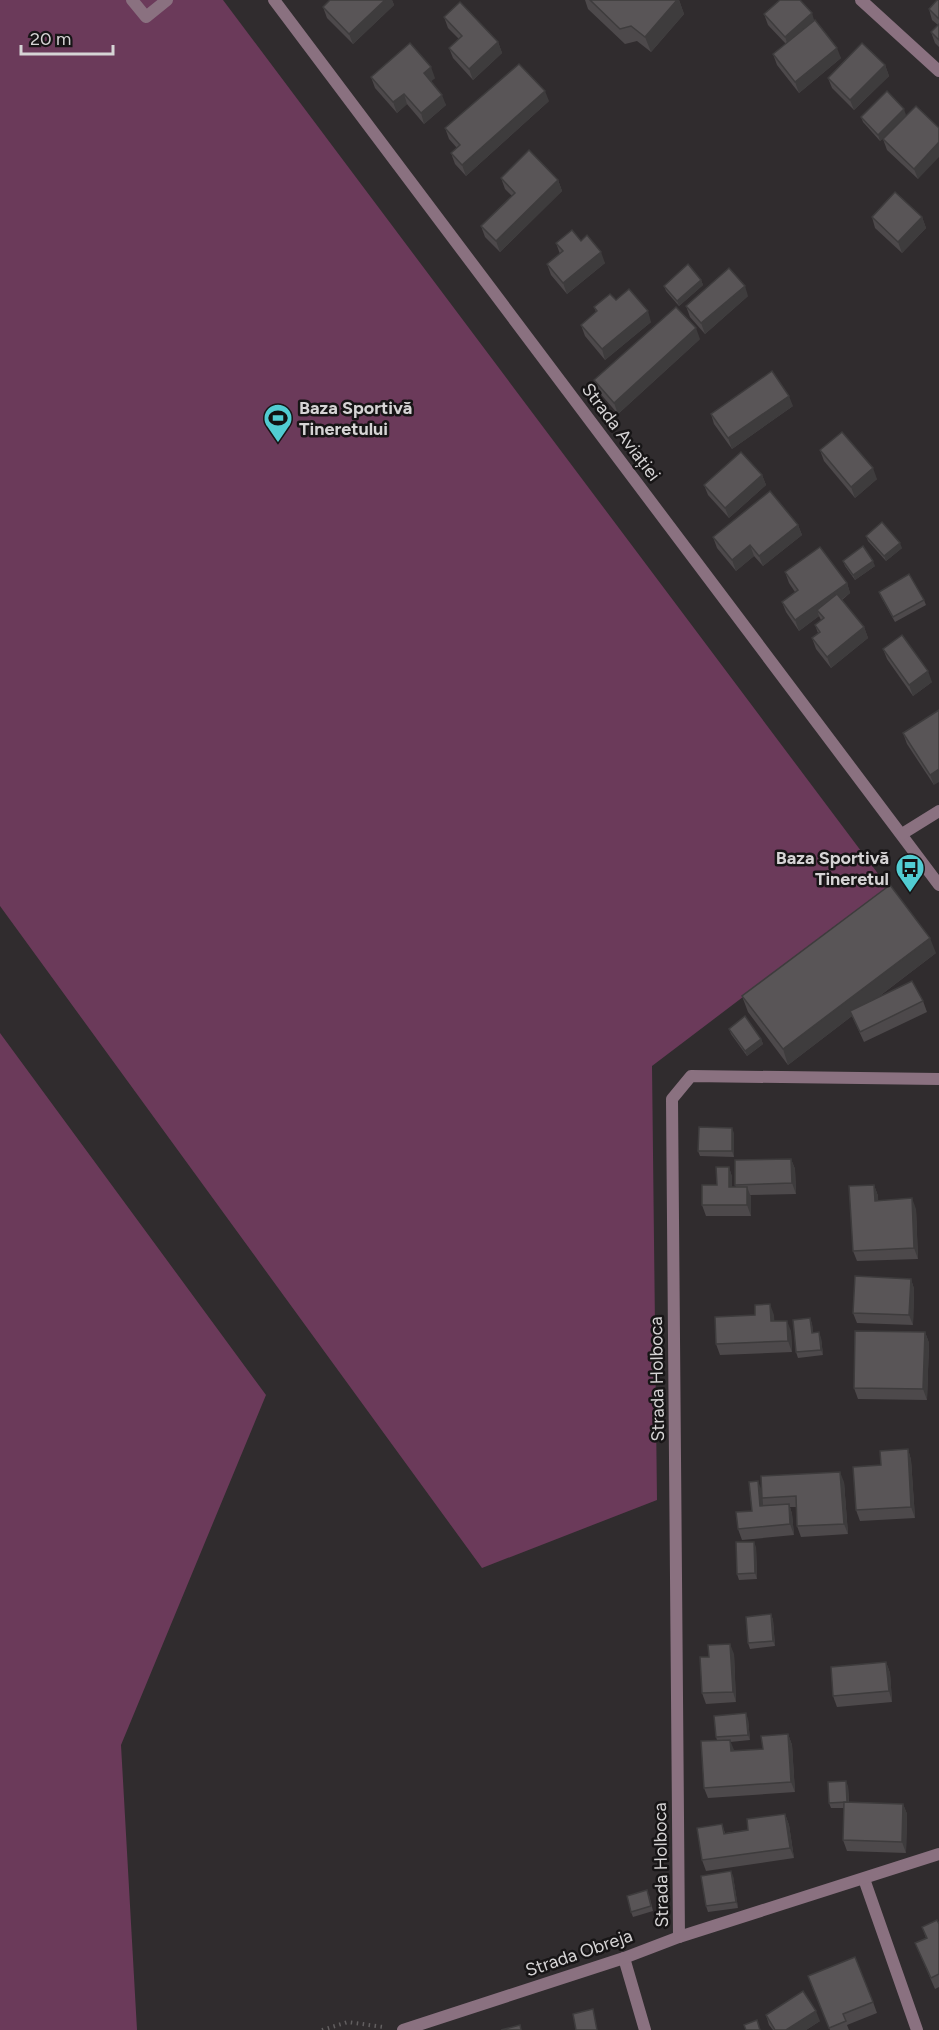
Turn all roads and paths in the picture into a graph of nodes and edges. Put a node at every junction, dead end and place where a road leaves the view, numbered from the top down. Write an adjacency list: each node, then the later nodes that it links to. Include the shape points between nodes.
1 (132, 0): 2 (street, via 146,17)
2 (167, 0)
3 (274, 0): 7 (street, Strada Aviației)
4 (861, 0): 5 (street)
5 (939, 70)
6 (939, 811): 7 (street)
7 (902, 834): 8 (street, Strada Aviației)
8 (939, 885)
9 (939, 1079): 12 (street, Strada Holboca, via 691,1076 672,1099)
10 (939, 1854): 11 (street, Strada Obreja)
11 (864, 1879): 12 (street, Strada Obreja); 17 (street)
12 (680, 1937): 13 (street, Strada Obreja)
13 (624, 1958): 15 (street, Strada Obreja); 16 (street)
14 (322, 2030): 15 (path, via 348,2022)
15 (403, 2030)
16 (645, 2030)
17 (917, 2030)

